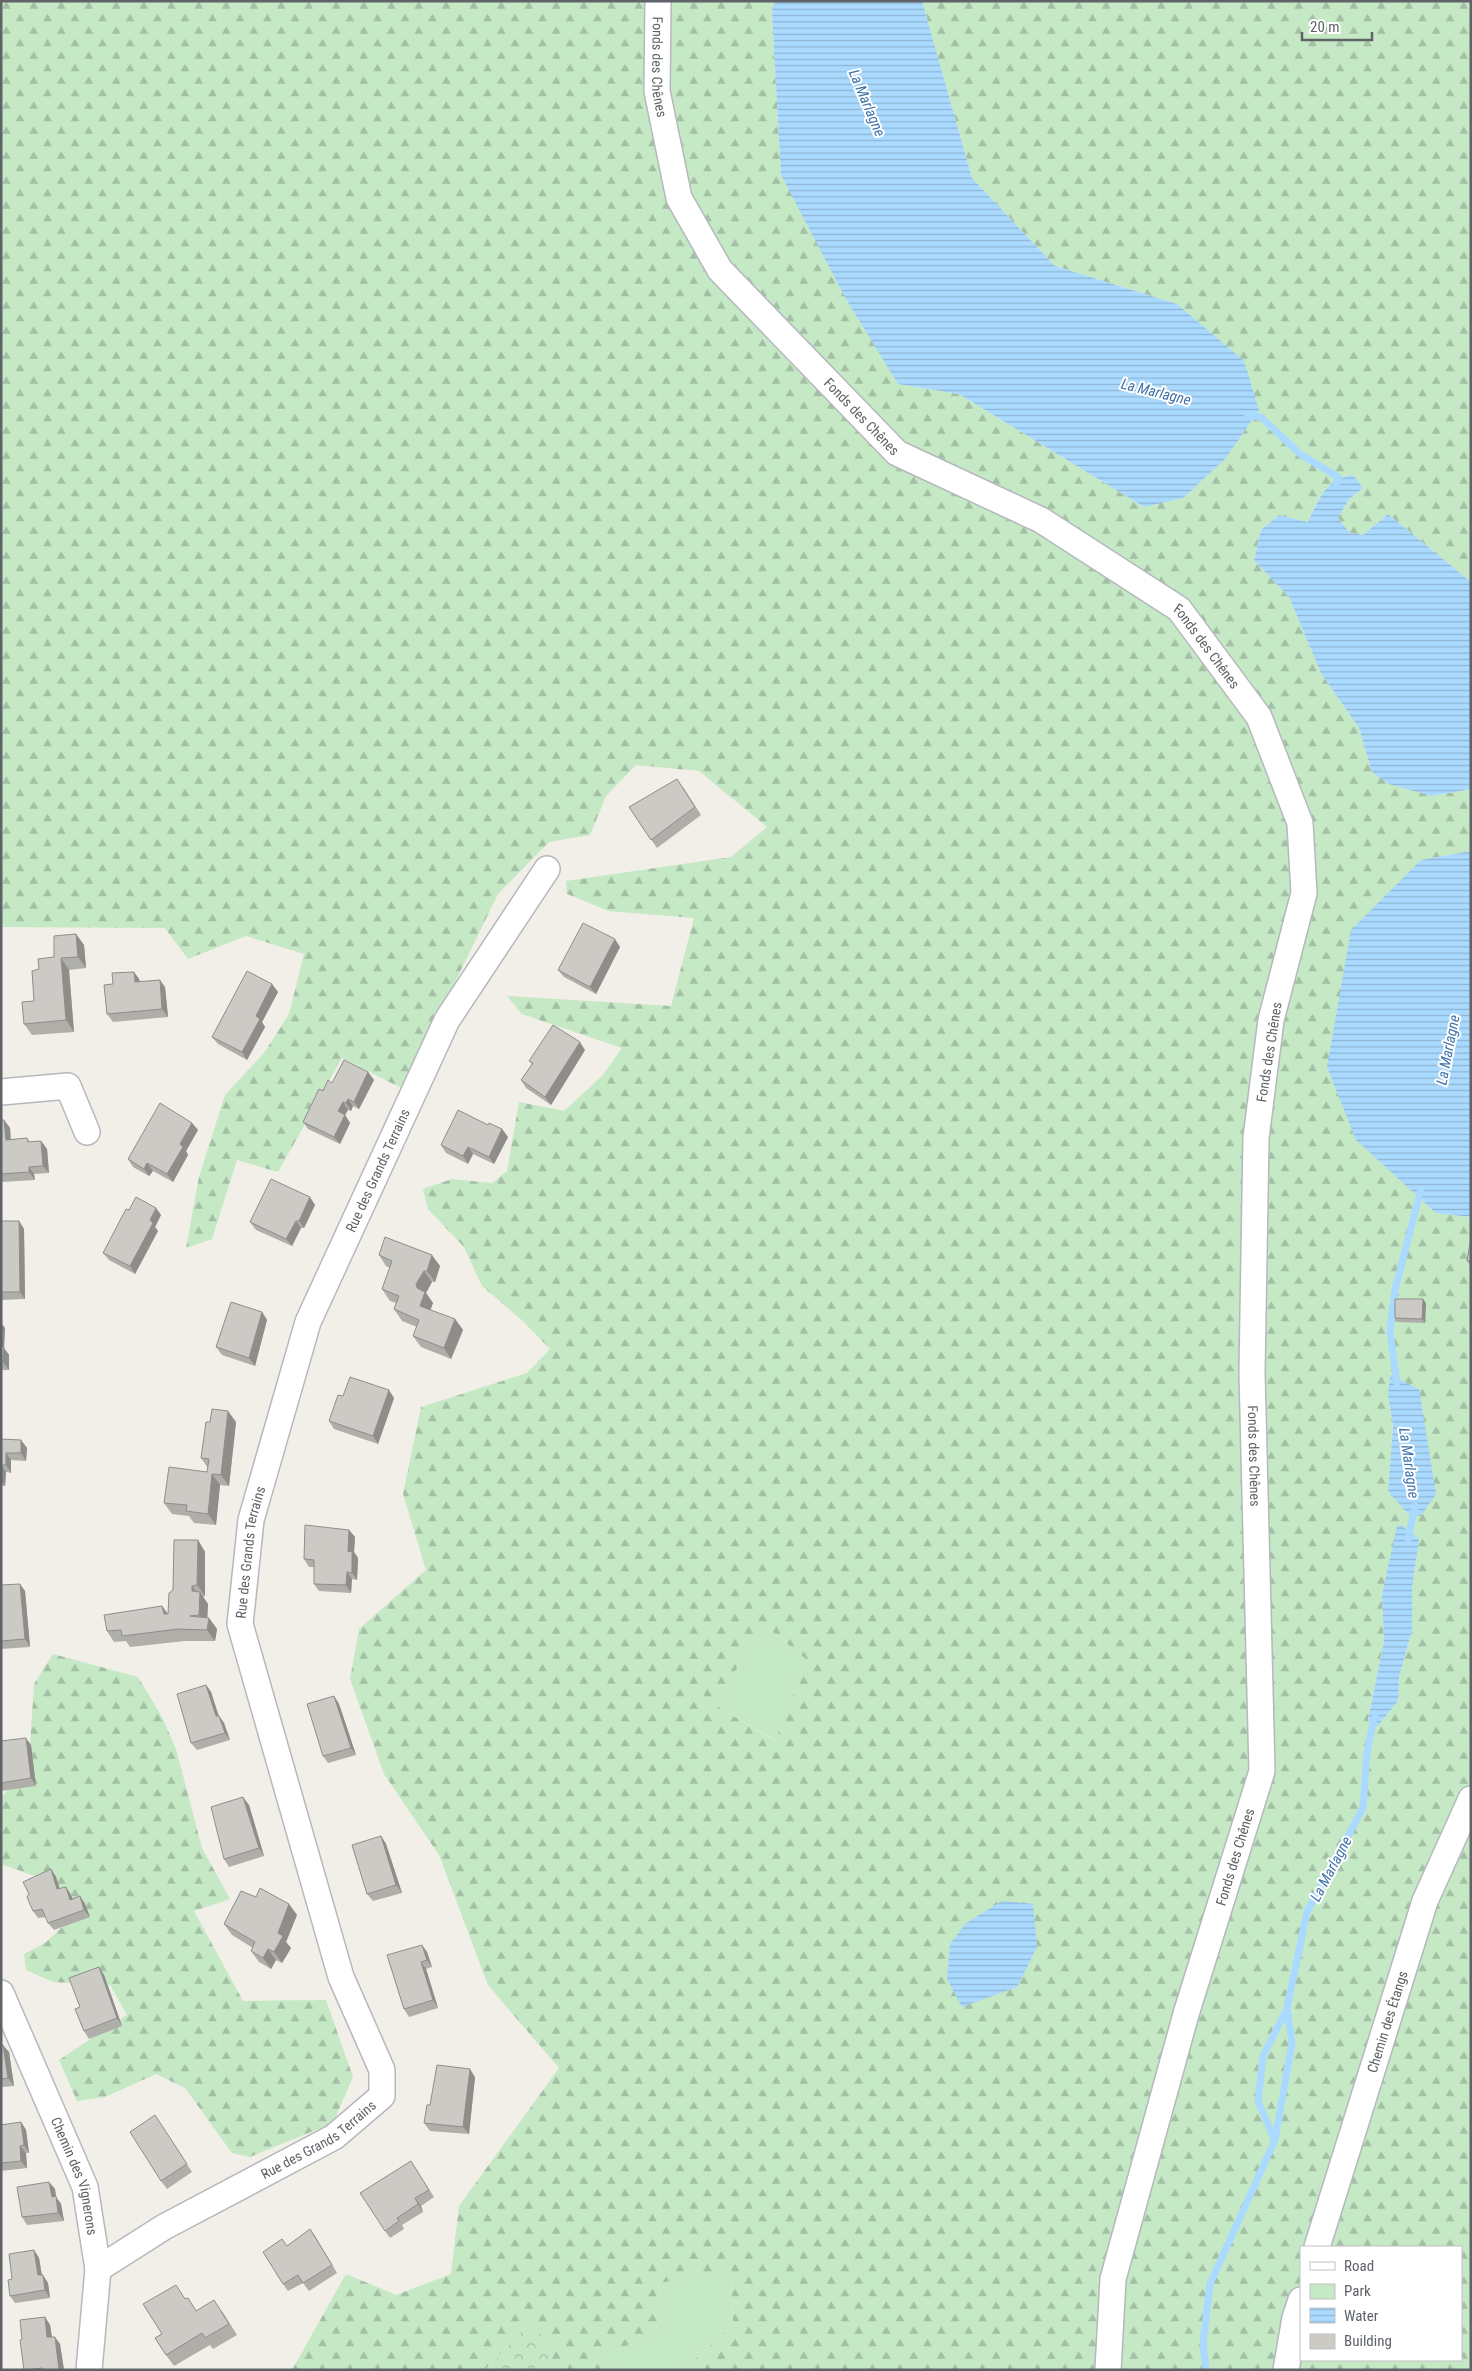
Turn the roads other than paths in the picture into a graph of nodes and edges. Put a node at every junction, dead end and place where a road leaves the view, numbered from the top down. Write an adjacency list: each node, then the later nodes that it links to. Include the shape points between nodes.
1 (658, 1): 11 (street, Fonds des Chênes, via 657,91 679,198 720,270 897,454 1041,520 1179,609 1259,717 1300,823 1304,893 1271,1020 1256,1138 1252,1373 1262,1771 1186,2014 1113,2279)
2 (547, 869): 8 (street, Rue des Grands Terrains, via 447,1020 308,1322 251,1520 240,1624 341,1977 382,2070 382,2096 334,2138 164,2227)
3 (1, 1092): 4 (street, via 68,1086)
4 (87, 1132)
5 (1471, 1800): 7 (street, Chemin des Étangs, via 1424,1901)
6 (1, 1993): 8 (street, Chemin des Vignerons, via 85,2187)
7 (1317, 2246)
8 (98, 2269): 10 (street, Chemin des Vignerons)
9 (1300, 2303): 12 (street)
10 (89, 2370)
11 (1108, 2370)
12 (1286, 2370)

